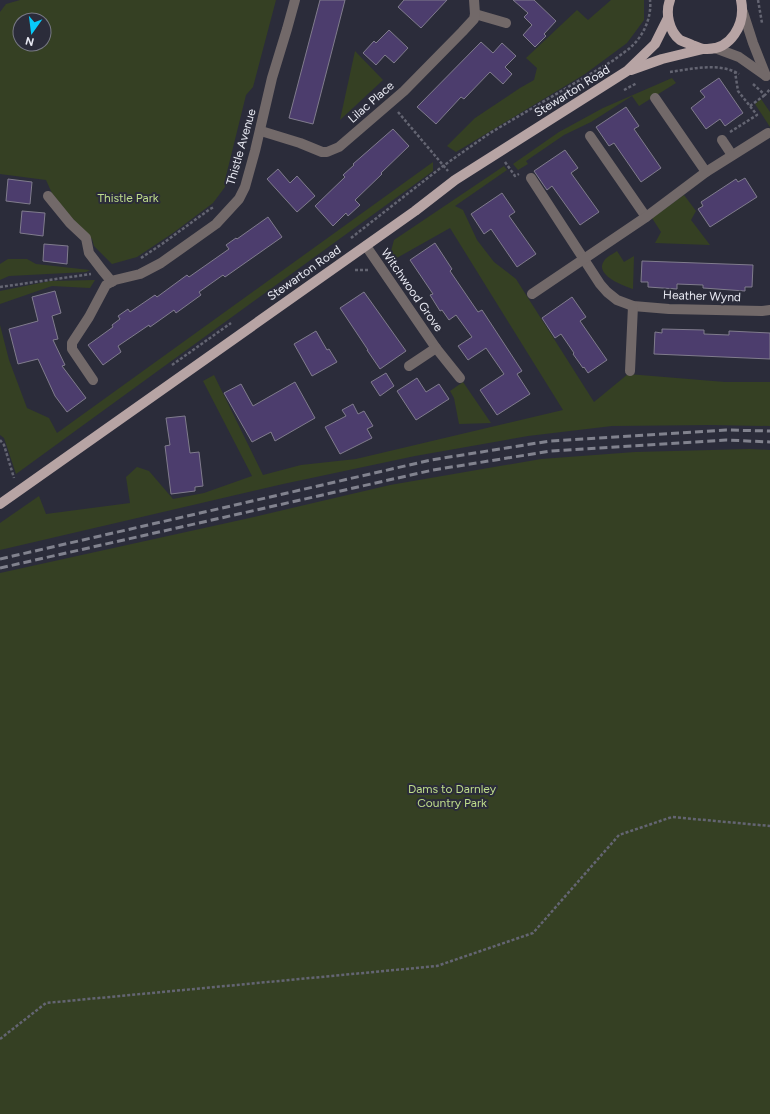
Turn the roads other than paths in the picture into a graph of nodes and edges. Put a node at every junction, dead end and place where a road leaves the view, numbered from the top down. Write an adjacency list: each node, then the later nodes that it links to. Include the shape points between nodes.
1 (295, 0): 14 (street, Thistle Avenue, via 272,78)
2 (474, 0): 6 (street)
3 (669, 0): 7 (main road, Stewarton Road)
4 (741, 0): 5 (main road, Stewarton Road)
5 (743, 12): 9 (main road, Stewarton Road, via 741,24 735,35); 12 (street)
6 (475, 14): 8 (street); 14 (street, Lilac Place, via 474,19 404,91 339,147 322,152)
7 (668, 18): 10 (main road, Stewarton Road, via 672,30 680,40); 11 (main road, Stewarton Road, via 655,44)
8 (506, 23)
9 (715, 48): 10 (main road, Stewarton Road); 12 (street, via 739,57)
10 (703, 49): 11 (main road, Stewarton Road)
11 (627, 71): 23 (main road, Stewarton Road, via 455,180)
12 (768, 79)
13 (656, 98): 19 (street)
14 (261, 131): 25 (street, Thistle Avenue, via 239,200 216,224 161,263 140,274)
15 (768, 133): 18 (street)
16 (590, 136): 22 (street)
17 (722, 140): 18 (street)
18 (732, 155): 19 (street)
19 (706, 172): 22 (street)
20 (530, 178): 24 (street, Heather Wynd)
21 (48, 196): 25 (street, via 86,238 89,253)
22 (646, 217): 24 (street)
23 (366, 246): 29 (street, Witchwood Grove); 34 (main road, Stewarton Road)
24 (584, 259): 26 (street); 27 (street, Heather Wynd, via 607,292 617,300)
25 (112, 282): 33 (street, via 106,285 72,343 72,349)
26 (532, 294)
27 (633, 306): 28 (street, Heather Wynd); 31 (street)
28 (770, 310)
29 (436, 348): 30 (street, Witchwood Grove); 32 (street, Witchwood Grove)
30 (409, 366)
31 (630, 371)
32 (460, 378)
33 (93, 380)
34 (0, 504)

